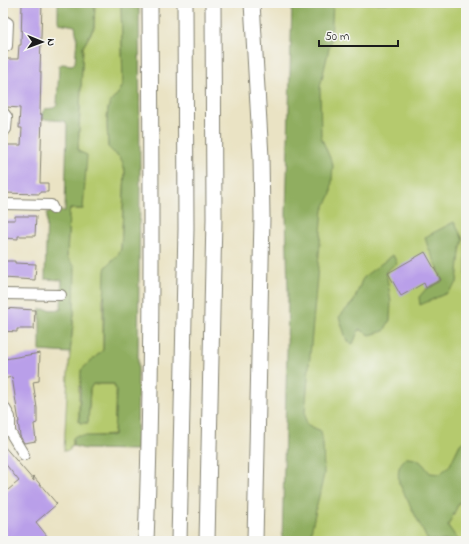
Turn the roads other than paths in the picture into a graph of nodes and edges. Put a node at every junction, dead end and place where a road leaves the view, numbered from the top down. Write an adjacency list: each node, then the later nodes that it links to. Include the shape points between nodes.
1 (150, 3): 15 (highway, via 151,332)
2 (185, 3): 16 (highway, via 186,229)
3 (213, 3): 17 (highway, via 214,219)
4 (252, 3): 18 (highway, via 262,217)
5 (3, 20): 6 (street, via 8,23 7,46)
6 (3, 48)
7 (3, 112): 8 (street, via 7,117)
8 (3, 133)
9 (3, 204): 10 (street, via 51,206)
10 (53, 209)
11 (3, 294): 12 (street)
12 (61, 295)
13 (3, 405): 14 (street, via 10,417 10,432)
14 (24, 455)
15 (146, 541)
16 (179, 541)
17 (207, 541)
18 (256, 541)

